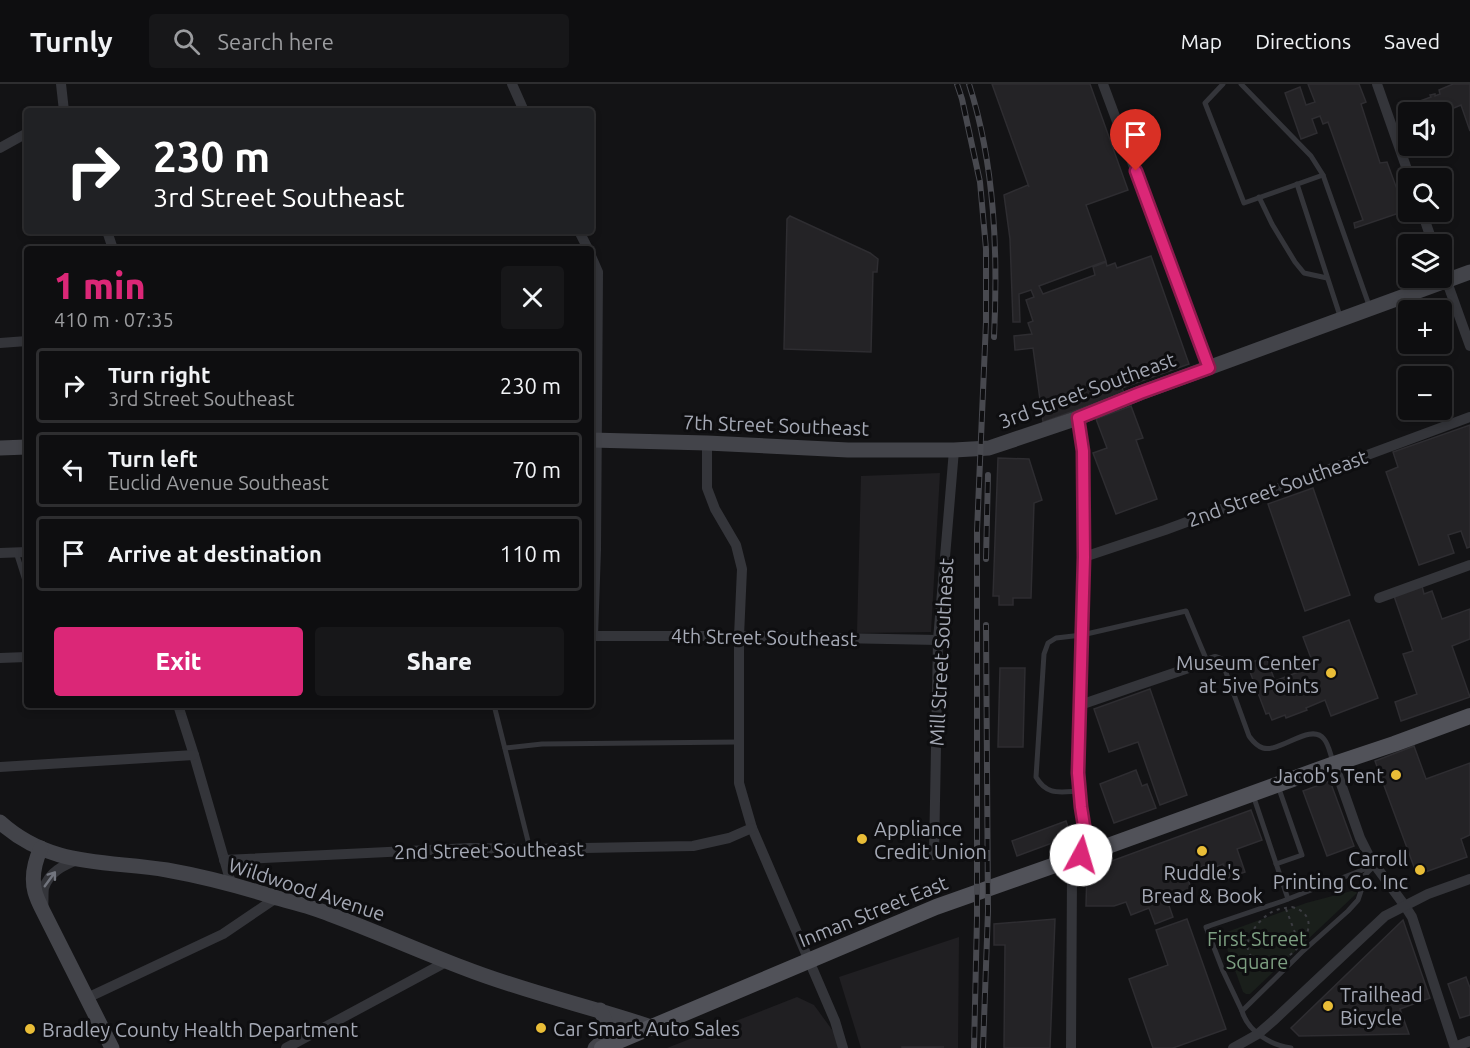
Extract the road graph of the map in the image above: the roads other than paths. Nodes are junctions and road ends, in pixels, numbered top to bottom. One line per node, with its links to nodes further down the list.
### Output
1 (62, 84): 7 (street)
2 (512, 84): 8 (street)
3 (1103, 84): 26 (street)
4 (1223, 84): 14 (lane)
5 (1241, 84): 12 (lane)
6 (1377, 84): 11 (street)
7 (64, 108)
8 (523, 108)
9 (24, 136): 10 (street)
10 (0, 148)
11 (1406, 168)
12 (1323, 175): 13 (lane); 21 (lane)
13 (1297, 184): 14 (lane); 18 (lane)
14 (1259, 197): 18 (lane)
15 (594, 263): 29 (street)
16 (1470, 272): 17 (street, 3rd Street Southeast)
17 (1452, 273)
18 (1327, 278): 22 (lane)
19 (1415, 288): 21 (street, 3rd Street Southeast)
20 (1449, 288): 25 (street)
21 (1371, 309): 22 (street, 3rd Street Southeast)
22 (1341, 320): 26 (street, 3rd Street Southeast)
23 (24, 341): 24 (street)
24 (0, 343)
25 (1470, 346)
26 (1209, 368): 28 (street, 3rd Street Southeast)
27 (1470, 417): 36 (street, 2nd Street Southeast)
28 (1078, 418): 33 (street, 3rd Street Southeast); 36 (street)
29 (594, 440): 30 (street, 7th Street Southeast); 38 (street)
30 (706, 443): 33 (street, 7th Street Southeast); 42 (street)
31 (24, 447): 32 (street)
32 (0, 448)
33 (954, 450): 43 (street, Mill Street Southeast)
34 (22, 552): 35 (street)
35 (0, 553)
36 (1084, 557): 40 (street)
37 (1470, 565): 39 (street)
38 (594, 593)
39 (1379, 598)
40 (1082, 635): 46 (lane); 48 (street); 58 (lane)
41 (594, 636): 42 (street, 4th Street Southeast)
42 (739, 636): 43 (street, 4th Street Southeast); 52 (street)
43 (938, 640): 64 (street, Mill Street Southeast)
44 (24, 657): 45 (street)
45 (0, 658)
46 (1207, 661): 47 (street); 48 (street)
47 (1224, 667): 55 (lane)
48 (1080, 705): 58 (street)
49 (179, 708): 54 (street)
50 (495, 708): 53 (lane)
51 (1470, 716): 55 (main road, Inman Street East)
52 (738, 742): 53 (lane); 61 (street)
53 (505, 748): 63 (lane)
54 (194, 754): 56 (street); 67 (street)
55 (1334, 764): 57 (main road, Inman Street East); 69 (street)
56 (0, 767)
57 (1277, 784): 59 (main road, Inman Street East); 68 (lane)
58 (1079, 791): 65 (street)
59 (1252, 793): 65 (main road, Inman Street East); 68 (lane)
60 (0, 822): 62 (street, Wildwood Avenue)
61 (752, 828): 63 (street, 2nd Street Southeast); 76 (street)
62 (41, 848): 66 (street, Wildwood Avenue); 75 (street)
63 (530, 849): 67 (street, 2nd Street Southeast)
64 (934, 855)
65 (1081, 855): 76 (main road, Inman Street East); 89 (street)
66 (77, 860): 71 (street, Wildwood Avenue); 75 (street, one-way to 66)
67 (224, 860): 71 (street)
68 (1276, 864): 73 (lane)
69 (1375, 865): 73 (lane); 74 (street); 80 (lane)
70 (1470, 879): 74 (street)
71 (231, 884): 72 (street, Wildwood Avenue)
72 (276, 898): 77 (street, Wildwood Avenue); 78 (street)
73 (1286, 900): 80 (lane)
74 (1405, 906): 82 (street); 92 (street)
75 (43, 911): 78 (street)
76 (809, 960): 81 (main road, Inman Street East); 88 (street)
77 (463, 968): 79 (street, Wildwood Avenue); 85 (street)
78 (87, 998): 84 (street)
79 (600, 1010): 81 (street, Wildwood Avenue); 86 (street)
80 (1242, 1011): 82 (lane)
81 (651, 1027): 87 (main road, Inman Street East)
82 (1258, 1034): 90 (street); 91 (lane)
83 (1470, 1041): 92 (street)
84 (112, 1048)
85 (286, 1048)
86 (595, 1048)
87 (602, 1048)
88 (843, 1048)
89 (1071, 1048)
90 (1233, 1048)
91 (1291, 1048)
92 (1453, 1048)

